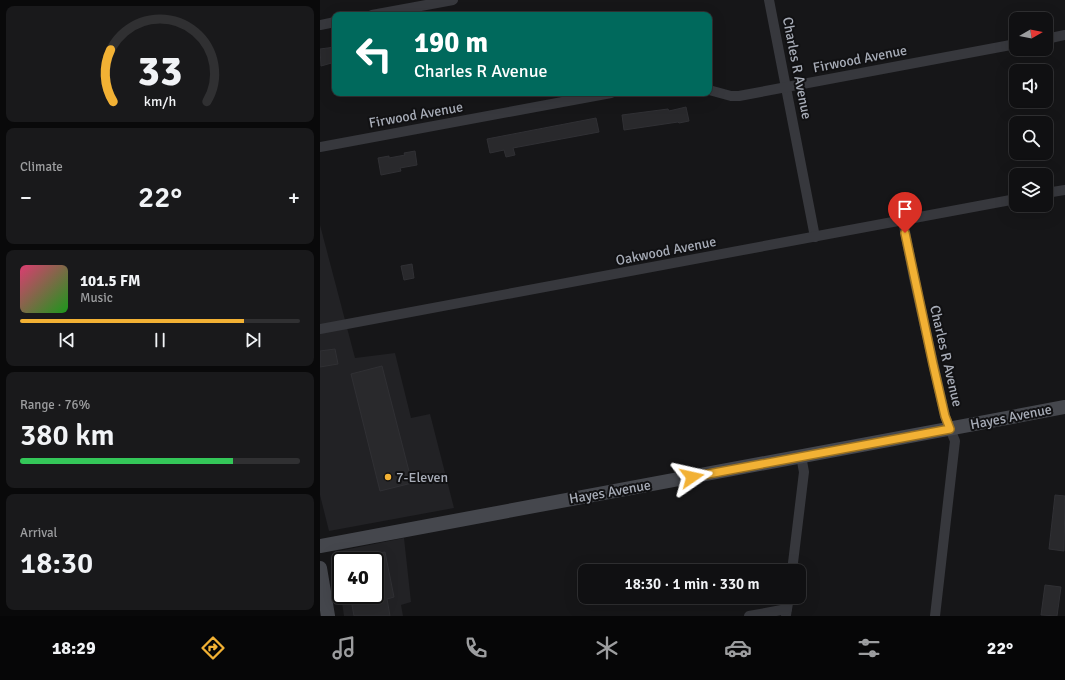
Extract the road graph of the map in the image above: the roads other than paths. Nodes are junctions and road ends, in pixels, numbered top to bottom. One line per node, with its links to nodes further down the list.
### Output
1 (453, 0): 3 (street)
2 (769, 0): 9 (street, Charles R Avenue)
3 (388, 12)
4 (332, 22): 5 (street)
5 (320, 24)
6 (1065, 35): 7 (street)
7 (1053, 38)
8 (1009, 45): 9 (street, Firwood Avenue)
9 (786, 87): 10 (street, Firwood Avenue); 17 (street, Charles R Avenue)
10 (712, 91)
11 (595, 96): 12 (street, Firwood Avenue)
12 (320, 147)
13 (1065, 190): 14 (street)
14 (1053, 193)
15 (1009, 200): 16 (street, Oakwood Avenue)
16 (903, 221): 17 (street, Oakwood Avenue); 20 (street, Charles R Avenue)
17 (815, 237): 18 (street, Oakwood Avenue)
18 (320, 328)
19 (1065, 407): 20 (street, Hayes Avenue)
20 (950, 429): 21 (street, Hayes Avenue); 28 (street, Charles R Avenue)
21 (801, 456): 22 (street, Hayes Avenue); 23 (street)
22 (320, 546)
23 (793, 564)
24 (320, 568): 25 (street)
25 (325, 612)
26 (787, 612): 27 (street)
27 (749, 616)
28 (935, 616)

